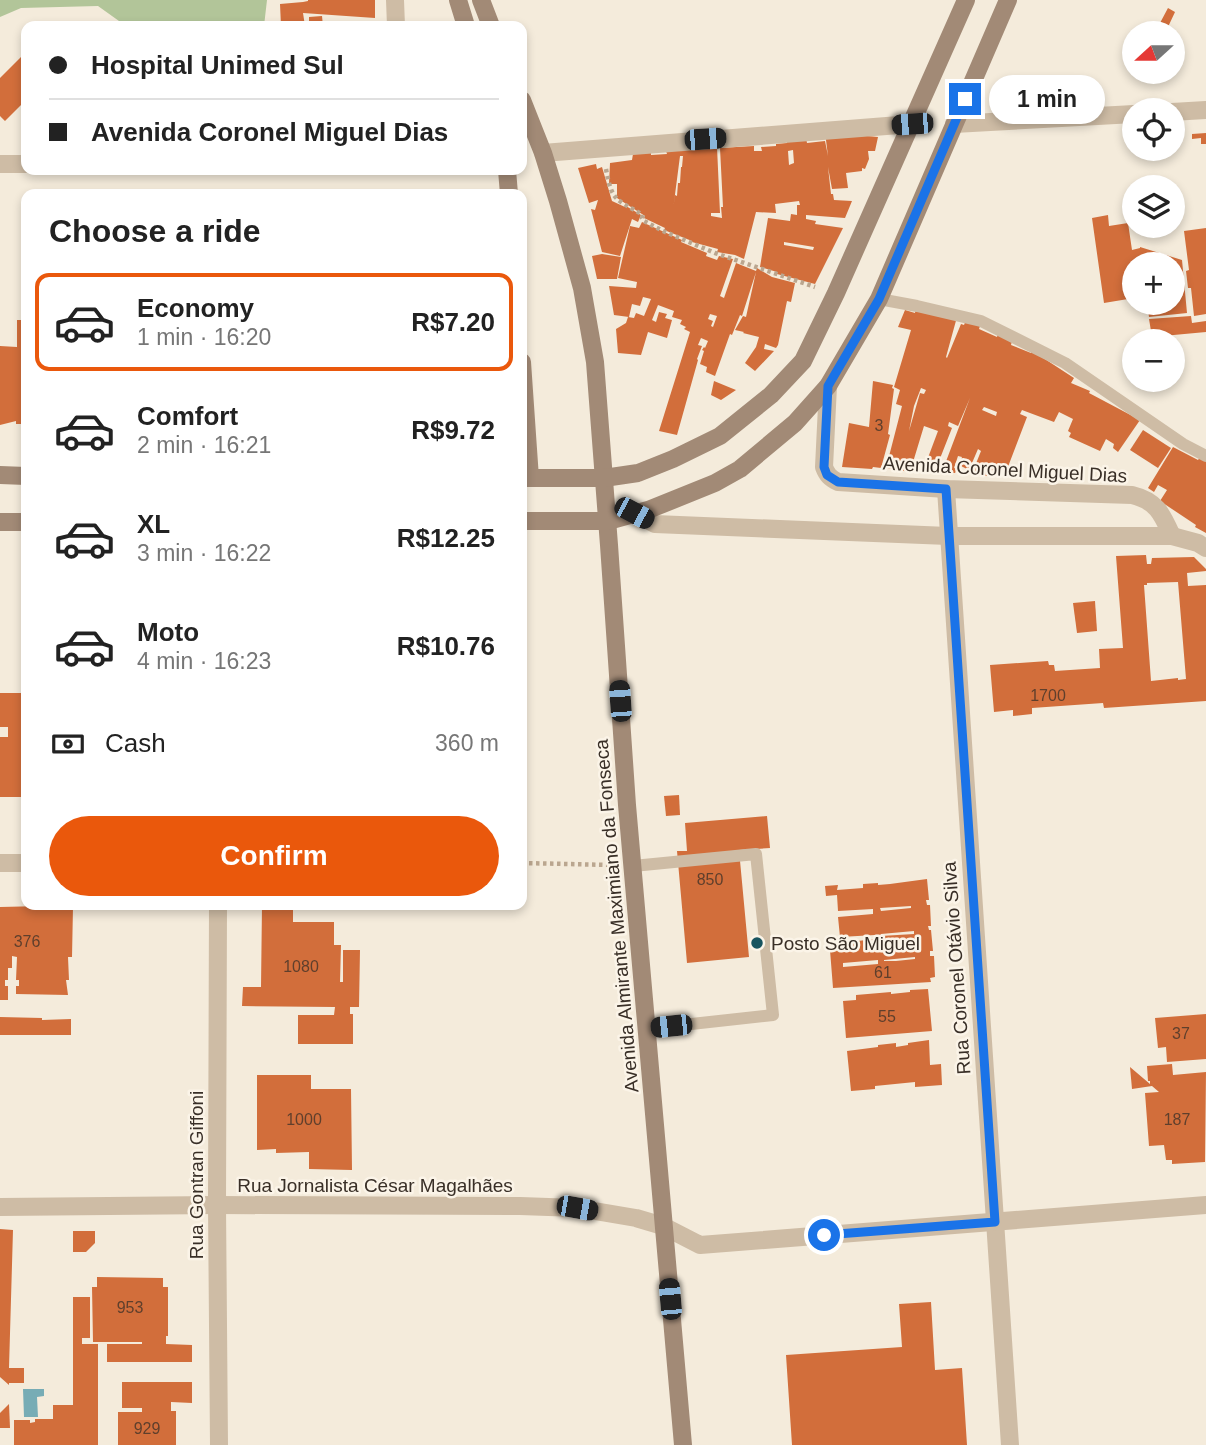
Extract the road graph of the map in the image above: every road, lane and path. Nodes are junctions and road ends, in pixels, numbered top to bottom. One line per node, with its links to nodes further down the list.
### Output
1 (395, 0): 6 (street)
2 (458, 0): 7 (main road)
3 (481, 0): 8 (main road)
4 (966, 0): 13 (main road)
5 (1008, 0): 14 (main road, Avenida Coronel Miguel Dias)
6 (396, 21)
7 (464, 21)
8 (489, 21)
9 (1206, 110): 10 (street)
10 (1185, 111)
11 (527, 113): 16 (main road, Avenida Almirante Maximiano da Fonseca)
12 (1122, 115): 14 (street)
13 (912, 124): 15 (street); 19 (main road)
14 (954, 124): 20 (main road, Avenida Coronel Miguel Dias)
15 (602, 147): 16 (street); 19 (path)
16 (543, 153): 26 (main road, Avenida Almirante Maximiano da Fonseca)
17 (0, 164): 18 (street)
18 (21, 164)
19 (836, 293): 26 (main road)
20 (879, 299): 21 (main road, Avenida Coronel Miguel Dias); 22 (lane)
21 (828, 386): 27 (street, Avenida Coronel Miguel Dias); 28 (main road, Avenida Coronel Miguel Dias)
22 (1206, 456)
23 (0, 475): 24 (main road)
24 (21, 475)
25 (527, 478): 26 (main road)
26 (604, 478): 29 (main road, Avenida Almirante Maximiano da Fonseca)
27 (946, 489): 33 (street, Rua Coronel Otávio Silva); 34 (street, Avenida Coronel Miguel Dias)
28 (634, 513): 29 (main road, Avenida Coronel Miguel Dias); 33 (street)
29 (608, 521): 32 (main road, Avenida Coronel Miguel Dias); 39 (main road, Avenida Almirante Maximiano da Fonseca)
30 (0, 522): 31 (main road)
31 (21, 522)
32 (527, 522)
33 (948, 536): 34 (street); 45 (street, Rua Coronel Otávio Silva)
34 (1172, 536): 35 (street)
35 (1206, 548)
36 (0, 863): 37 (street)
37 (21, 863)
38 (527, 863): 39 (path)
39 (633, 866): 41 (main road, Avenida Almirante Maximiano da Fonseca); 41 (lane)
40 (218, 910): 42 (street, Rua Gontran Giffoni)
41 (646, 1029): 46 (main road, Avenida Almirante Maximiano da Fonseca)
42 (217, 1205): 44 (street, Rua Jornalista César Magalhães); 46 (street, Rua Jornalista César Magalhães); 47 (street, Rua Gontran Giffoni)
43 (1206, 1205): 45 (street, Rua Jornalista César Magalhães)
44 (0, 1208)
45 (995, 1222): 46 (street, Rua Jornalista César Magalhães); 49 (street, Rua Coronel Otávio Silva)
46 (663, 1226): 48 (main road, Avenida Almirante Maximiano da Fonseca)
47 (219, 1445)
48 (683, 1445)
49 (1010, 1445)

